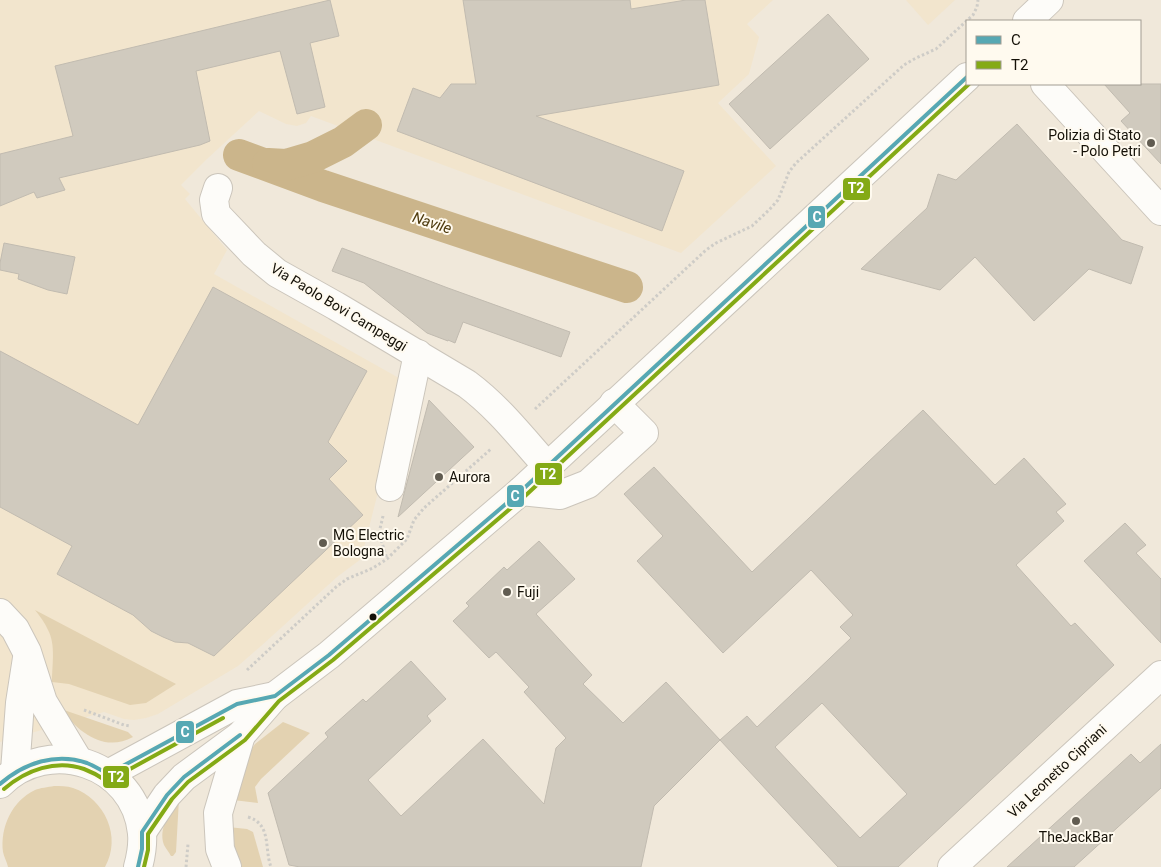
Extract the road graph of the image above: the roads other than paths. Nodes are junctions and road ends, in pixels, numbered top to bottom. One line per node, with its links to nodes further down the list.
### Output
1 (1049, 0): 2 (street)
2 (1028, 20)
3 (966, 77): 8 (street)
4 (1046, 85): 6 (street)
5 (218, 188): 7 (street, Via Paolo Bovi Campeggi)
6 (1161, 211)
7 (418, 354): 9 (street, Via Paolo Bovi Campeggi); 10 (street, Via Paolo Bovi Campeggi)
8 (614, 403): 9 (street); 11 (street)
9 (547, 466): 11 (street)
10 (390, 487)
11 (521, 491): 15 (street)
12 (0, 613): 13 (street)
13 (27, 652): 17 (street); 19 (street)
14 (1161, 675): 22 (street, Via Leonetto Cipriani)
15 (274, 696): 16 (street); 18 (street)
16 (241, 735): 20 (street); 21 (street)
17 (78, 760): 18 (street); 19 (street)
18 (108, 774): 20 (street)
19 (8, 778)
20 (159, 858)
21 (227, 867)
22 (952, 867)

